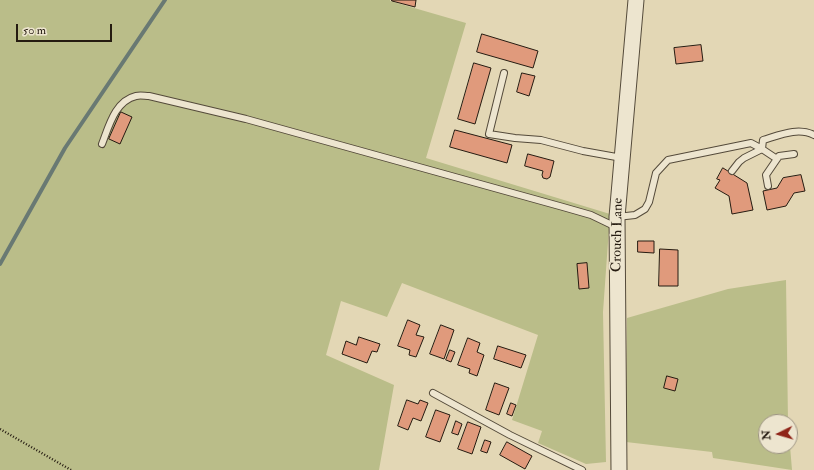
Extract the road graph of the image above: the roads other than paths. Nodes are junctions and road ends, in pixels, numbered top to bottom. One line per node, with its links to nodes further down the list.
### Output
1 (636, 0): 7 (street, Crouch Lane)
2 (504, 73): 7 (lane)
3 (814, 135): 5 (lane)
4 (102, 144): 11 (lane)
5 (762, 149): 8 (lane); 9 (lane); 11 (lane)
6 (794, 154): 8 (lane)
7 (622, 158): 11 (street, Crouch Lane)
8 (777, 159): 10 (lane)
9 (732, 171)
10 (768, 186)
11 (617, 222): 14 (street, Crouch Lane)
12 (433, 394): 13 (lane)
13 (582, 470)
14 (619, 470)

